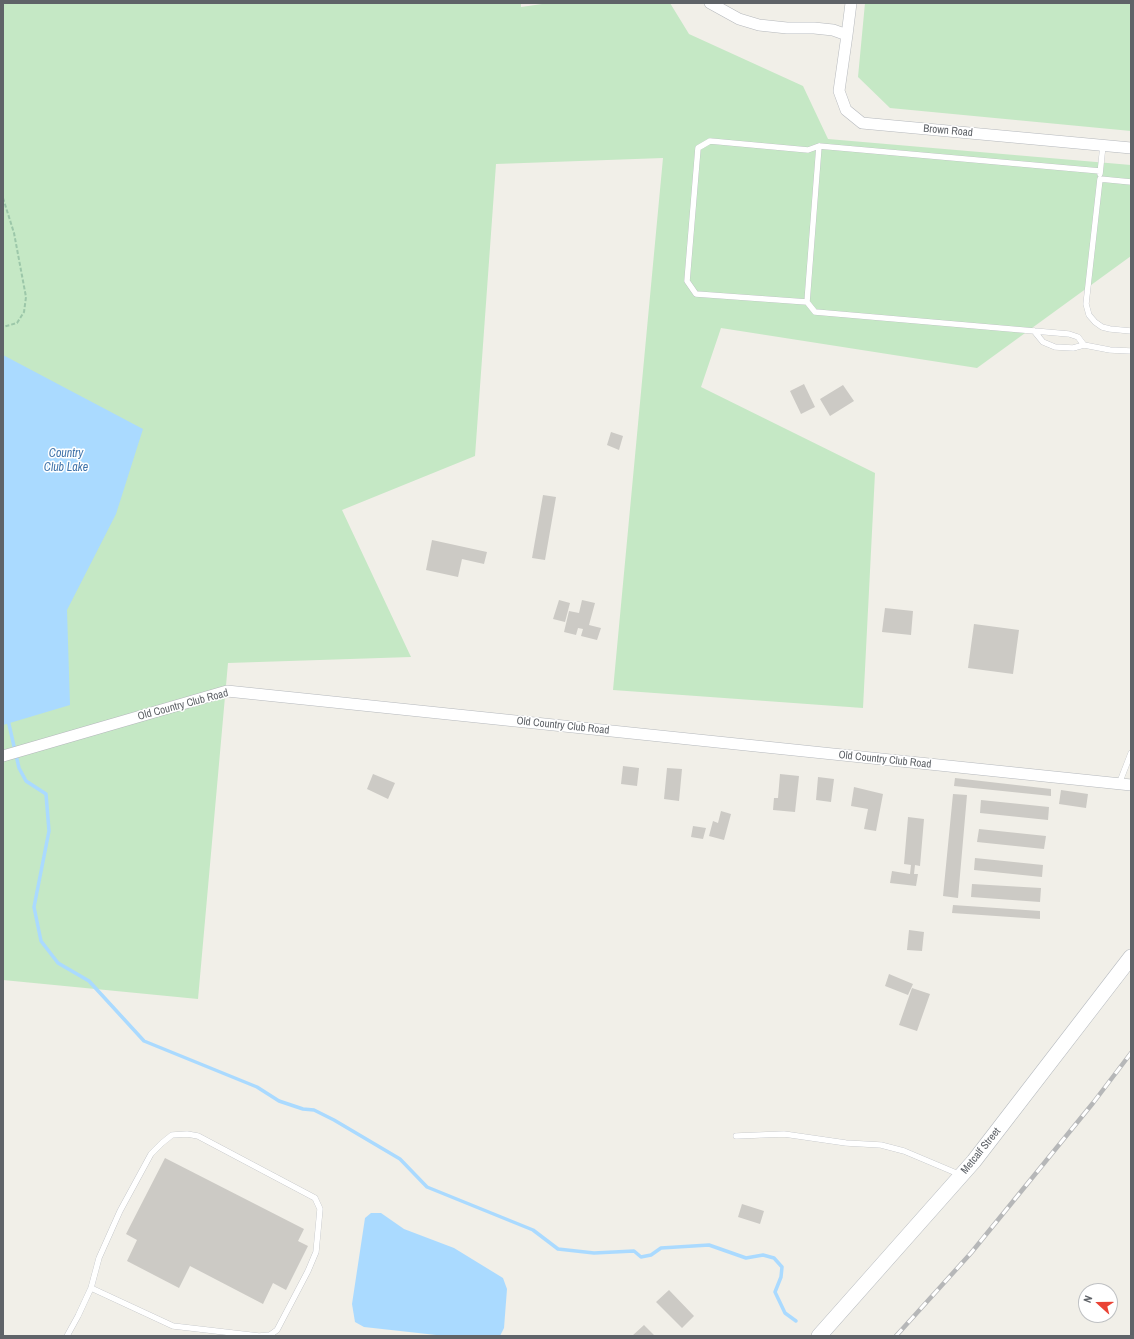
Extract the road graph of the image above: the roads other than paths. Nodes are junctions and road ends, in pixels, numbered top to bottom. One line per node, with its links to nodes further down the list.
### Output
1 (710, 3): 3 (street)
2 (852, 3): 3 (street, Brown Road)
3 (847, 35): 4 (street, Brown Road)
4 (1103, 145): 6 (street, Brown Road); 7 (lane)
5 (819, 146): 7 (lane); 10 (lane); 10 (lane)
6 (1131, 148)
7 (1100, 171): 8 (lane)
8 (1100, 179): 9 (lane); 12 (lane)
9 (1131, 182)
10 (807, 302): 11 (lane)
11 (1034, 331): 13 (lane); 13 (lane)
12 (1131, 331)
13 (1084, 345): 14 (lane)
14 (1131, 351)
15 (1131, 753): 17 (lane)
16 (5, 756): 17 (street, Old Country Club Road)
17 (1119, 784): 18 (street, Old Country Club Road)
18 (1131, 785)
19 (1129, 964): 21 (street, Metcalf Street)
20 (736, 1136): 21 (lane)
21 (961, 1176): 24 (street, Metcalf Street)
22 (91, 1288): 22 (lane); 23 (lane)
23 (67, 1336)
24 (819, 1336)

